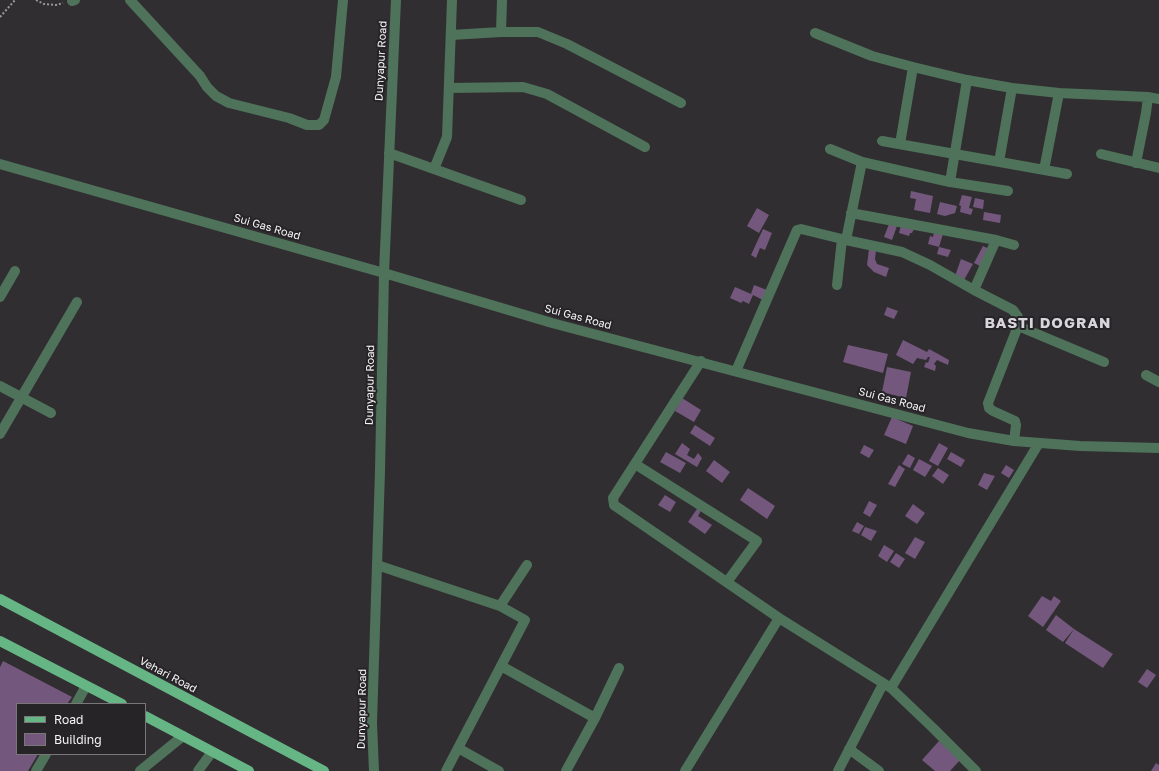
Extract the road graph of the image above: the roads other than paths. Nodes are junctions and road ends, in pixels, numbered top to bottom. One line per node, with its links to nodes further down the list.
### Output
1 (130, 0): 2 (street)
2 (343, 0)
3 (396, 0): 21 (street, Dunyapur Road)
4 (452, 0): 8 (street)
5 (502, 0): 6 (street)
6 (501, 32): 8 (street); 16 (street)
7 (814, 33): 9 (street)
8 (451, 35): 11 (street)
9 (913, 68): 10 (street); 18 (street)
10 (967, 80): 12 (street); 22 (street)
11 (449, 88): 19 (street); 29 (street)
12 (1012, 88): 13 (street); 25 (street)
13 (1059, 93): 14 (street); 30 (street)
14 (1148, 97): 15 (street); 26 (street)
15 (1159, 99)
16 (681, 104)
17 (882, 141): 18 (street)
18 (900, 144): 22 (street)
19 (645, 147)
20 (830, 149): 24 (street)
21 (389, 153): 29 (street); 40 (street, Dunyapur Road)
22 (954, 154): 25 (street); 32 (street)
23 (1101, 154): 26 (street)
24 (862, 162): 32 (street); 35 (street)
25 (999, 162): 30 (street)
26 (1136, 163): 28 (street)
27 (0, 164): 40 (street, Sui Gas Road)
28 (1159, 168)
29 (434, 169): 34 (street)
30 (1044, 170): 31 (street)
31 (1066, 174)
32 (950, 182): 33 (street)
33 (1008, 191)
34 (521, 200)
35 (851, 213): 36 (street); 37 (street)
36 (844, 240): 41 (street); 42 (street); 48 (street)
37 (996, 240): 38 (street); 42 (street)
38 (1014, 245)
39 (15, 271): 43 (street)
40 (384, 273): 46 (street, Sui Gas Road); 59 (street, Dunyapur Road)
41 (837, 285)
42 (974, 290): 45 (street)
43 (0, 296)
44 (77, 302): 52 (street)
45 (1018, 326): 47 (street); 55 (street)
46 (701, 362): 48 (street, Sui Gas Road); 58 (street)
47 (1104, 362)
48 (736, 371): 55 (street, Sui Gas Road)
49 (1146, 375): 50 (street)
50 (1159, 382)
51 (0, 386): 52 (street)
52 (22, 397): 53 (street); 54 (street)
53 (52, 413)
54 (0, 434)
55 (1014, 441): 56 (street, Sui Gas Road)
56 (1039, 443): 57 (street, Sui Gas Road); 69 (street)
57 (1159, 448)
58 (635, 464): 61 (street); 61 (street)
59 (377, 565): 63 (street); 84 (street, Dunyapur Road)
60 (527, 565): 63 (street)
61 (727, 582): 64 (street)
62 (0, 599): 83 (main road, Vehari Road)
63 (500, 606): 66 (street)
64 (779, 618): 69 (street); 88 (street)
65 (0, 641): 68 (main road)
66 (501, 666): 73 (street); 75 (street)
67 (619, 668): 73 (street)
68 (86, 686): 70 (street); 71 (main road)
69 (887, 686): 76 (street); 91 (street)
70 (77, 703)
71 (120, 703)
72 (146, 717): 74 (main road)
73 (595, 718): 87 (street)
74 (183, 736): 77 (main road); 80 (street)
75 (458, 748): 85 (street); 86 (street)
76 (849, 749): 89 (street); 90 (street)
77 (212, 752): 81 (street); 82 (main road)
78 (45, 755): 79 (street)
79 (36, 771)
80 (140, 771)
81 (198, 771)
82 (249, 771)
83 (324, 771)
84 (374, 771)
85 (446, 771)
86 (499, 771)
87 (566, 771)
88 (685, 771)
89 (838, 771)
90 (879, 771)
91 (976, 771)

